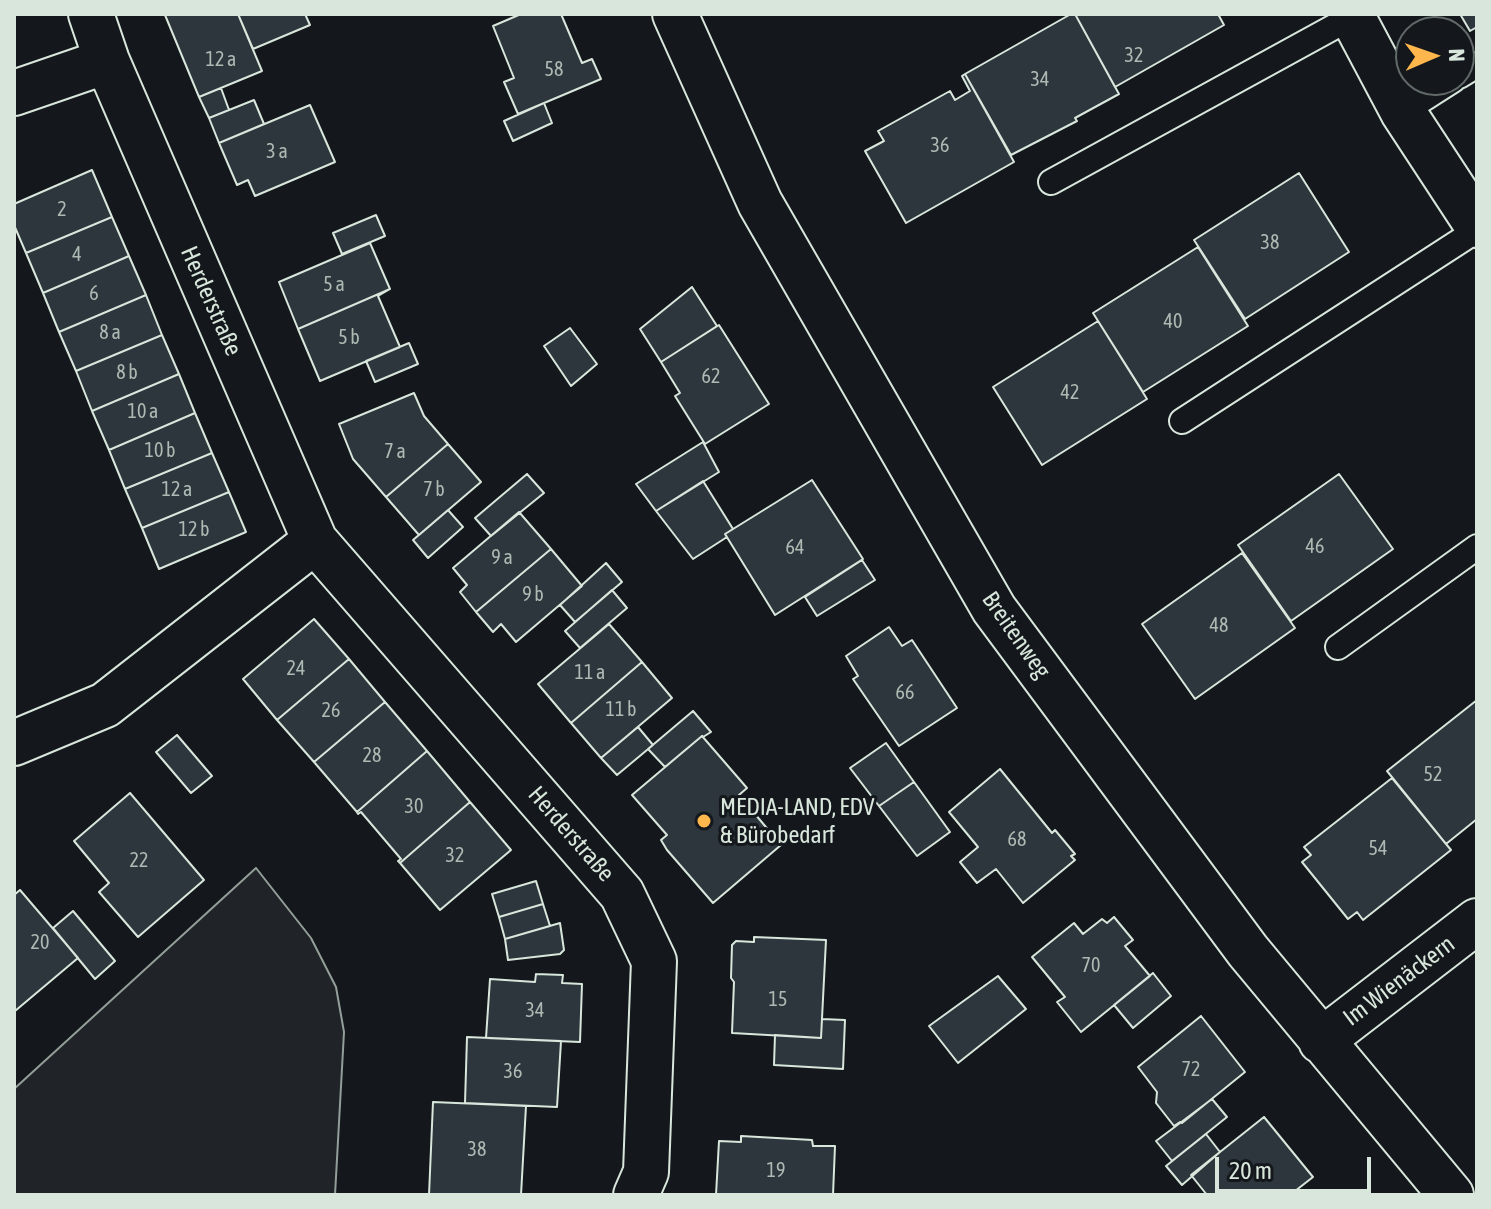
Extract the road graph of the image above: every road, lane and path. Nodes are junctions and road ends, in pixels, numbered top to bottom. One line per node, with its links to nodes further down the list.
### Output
1 (91, 14): 4 (street, Herderstraße)
2 (675, 14): 16 (street, Breitenweg)
3 (1352, 16): 7 (street); 8 (lane)
4 (107, 61): 5 (street); 11 (street, Herderstraße)
5 (14, 93)
6 (1428, 96): 7 (lane)
7 (1403, 112): 9 (street)
8 (1051, 182)
9 (1477, 228): 10 (lane)
10 (1182, 421)
11 (315, 541): 14 (street); 17 (street, Herderstraße)
12 (1477, 547): 13 (lane)
13 (1338, 647)
14 (14, 743)
15 (1477, 921): 16 (street, Im Wienäckern)
16 (1321, 1041): 18 (street, Breitenweg)
17 (636, 1195)
18 (1451, 1195)

